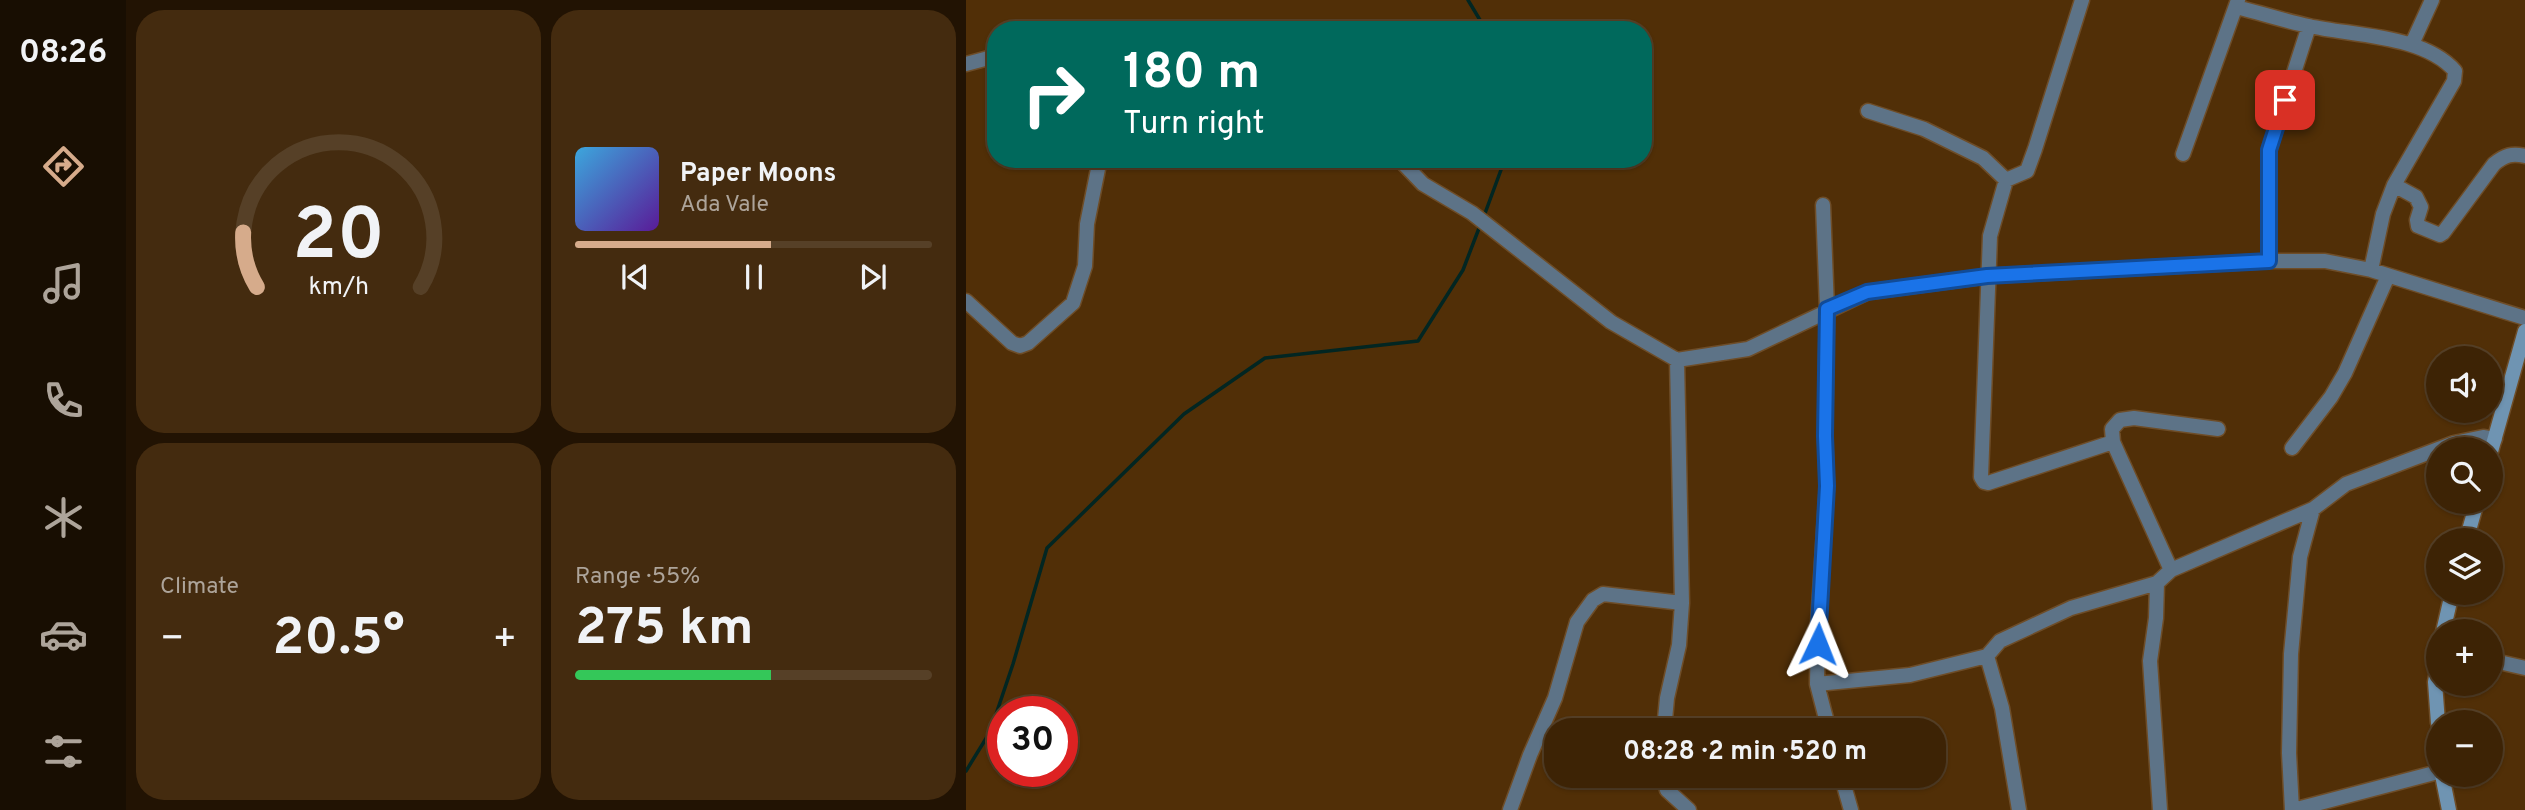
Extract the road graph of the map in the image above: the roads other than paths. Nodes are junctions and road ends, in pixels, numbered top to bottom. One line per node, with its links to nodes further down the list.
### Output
1 (2082, 0): 13 (street)
2 (2432, 0): 5 (street)
3 (2237, 4): 4 (street); 9 (street)
4 (2309, 26): 5 (street); 16 (street)
5 (2412, 44): 14 (street)
6 (987, 58): 7 (street)
7 (966, 64)
8 (1868, 111): 13 (street)
9 (2183, 154)
10 (2525, 156): 14 (street)
11 (1098, 168): 20 (street)
12 (1408, 168): 24 (street)
13 (2007, 180): 18 (street)
14 (2394, 185): 17 (street)
15 (1823, 205): 21 (street)
16 (2269, 261): 17 (street); 18 (street)
17 (2371, 270): 19 (street)
18 (1987, 276): 21 (street); 27 (street)
19 (2388, 276): 22 (street); 28 (street)
20 (966, 300)
21 (1827, 309): 24 (street); 37 (street)
22 (2525, 318)
23 (2525, 331): 26 (street)
24 (1677, 360): 33 (street)
25 (2218, 429): 27 (street)
26 (2496, 437)
27 (2113, 442): 31 (street)
28 (2292, 448)
29 (2426, 454): 30 (street)
30 (2313, 509): 31 (street); 49 (street)
31 (2171, 570): 32 (street)
32 (2157, 583): 34 (street); 48 (street)
33 (1682, 603): 38 (street); 44 (street)
34 (1987, 656): 37 (street); 47 (street)
35 (2503, 663): 36 (street)
36 (2525, 668)
37 (1817, 684): 39 (street)
38 (1665, 718)
39 (1826, 718)
40 (2426, 775): 49 (street)
41 (2444, 787): 50 (street)
42 (1666, 788): 45 (street)
43 (1845, 788): 46 (street)
44 (1510, 810)
45 (1689, 810)
46 (1851, 810)
47 (2019, 810)
48 (2160, 810)
49 (2293, 810)
50 (2449, 810)

